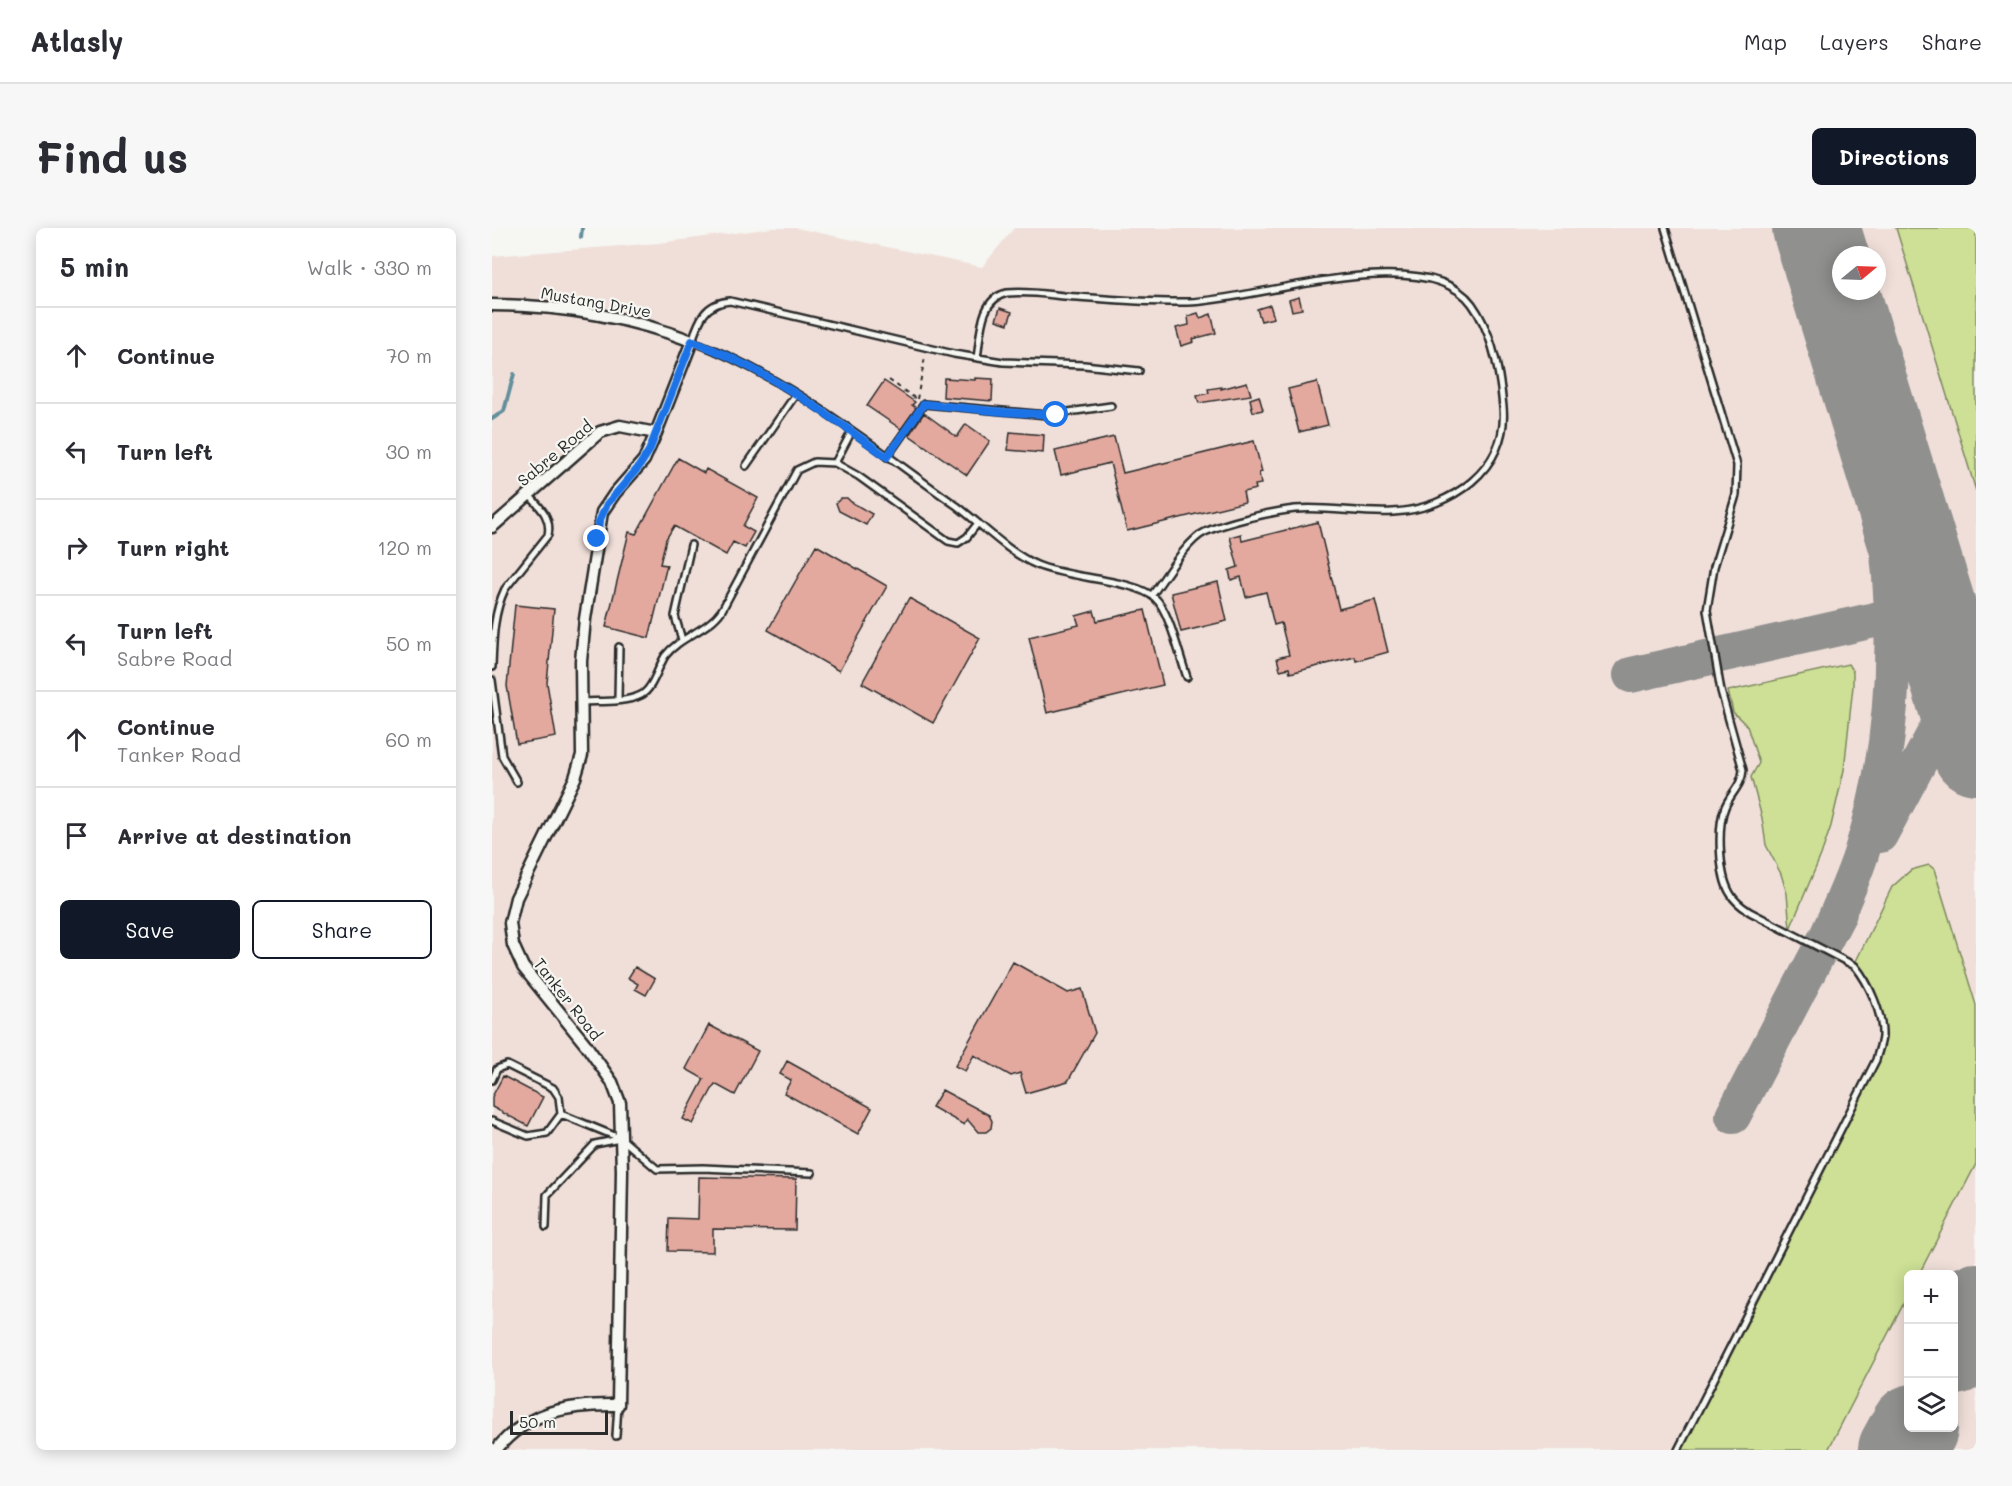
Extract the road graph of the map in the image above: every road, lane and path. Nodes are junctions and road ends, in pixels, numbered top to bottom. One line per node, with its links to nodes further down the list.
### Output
1 (1665, 228): 37 (lane)
2 (492, 305): 3 (street, Mustang Drive)
3 (692, 341): 5 (lane); 8 (lane); 11 (street)
4 (925, 356): 7 (path)
5 (977, 358): 6 (lane); 19 (lane)
6 (1139, 371)
7 (921, 376)
8 (796, 394): 10 (lane); 14 (lane)
9 (1111, 406): 12 (lane)
10 (852, 431): 12 (lane); 13 (lane)
11 (656, 433): 15 (street, Sabre Road); 26 (street, Tanker Road)
12 (887, 457): 16 (lane)
13 (835, 463): 16 (lane); 20 (lane)
14 (746, 466)
15 (528, 494): 17 (street, Sabre Road); 22 (lane)
16 (978, 523): 19 (lane)
17 (492, 527)
18 (691, 545): 20 (lane)
19 (1152, 595): 23 (lane)
20 (682, 640): 25 (lane)
21 (619, 647): 25 (lane)
22 (492, 667)
23 (1187, 677)
24 (492, 680): 27 (lane)
25 (618, 699): 26 (lane)
26 (582, 702): 31 (street, Tanker Road)
27 (517, 782)
28 (492, 1080): 29 (lane)
29 (561, 1114): 30 (lane); 31 (lane)
30 (492, 1121)
31 (622, 1139): 32 (lane); 33 (lane); 34 (street, Tanker Road)
32 (812, 1173)
33 (546, 1227)
34 (618, 1405): 35 (lane); 36 (street)
35 (616, 1436)
36 (496, 1450)
37 (1678, 1450)

